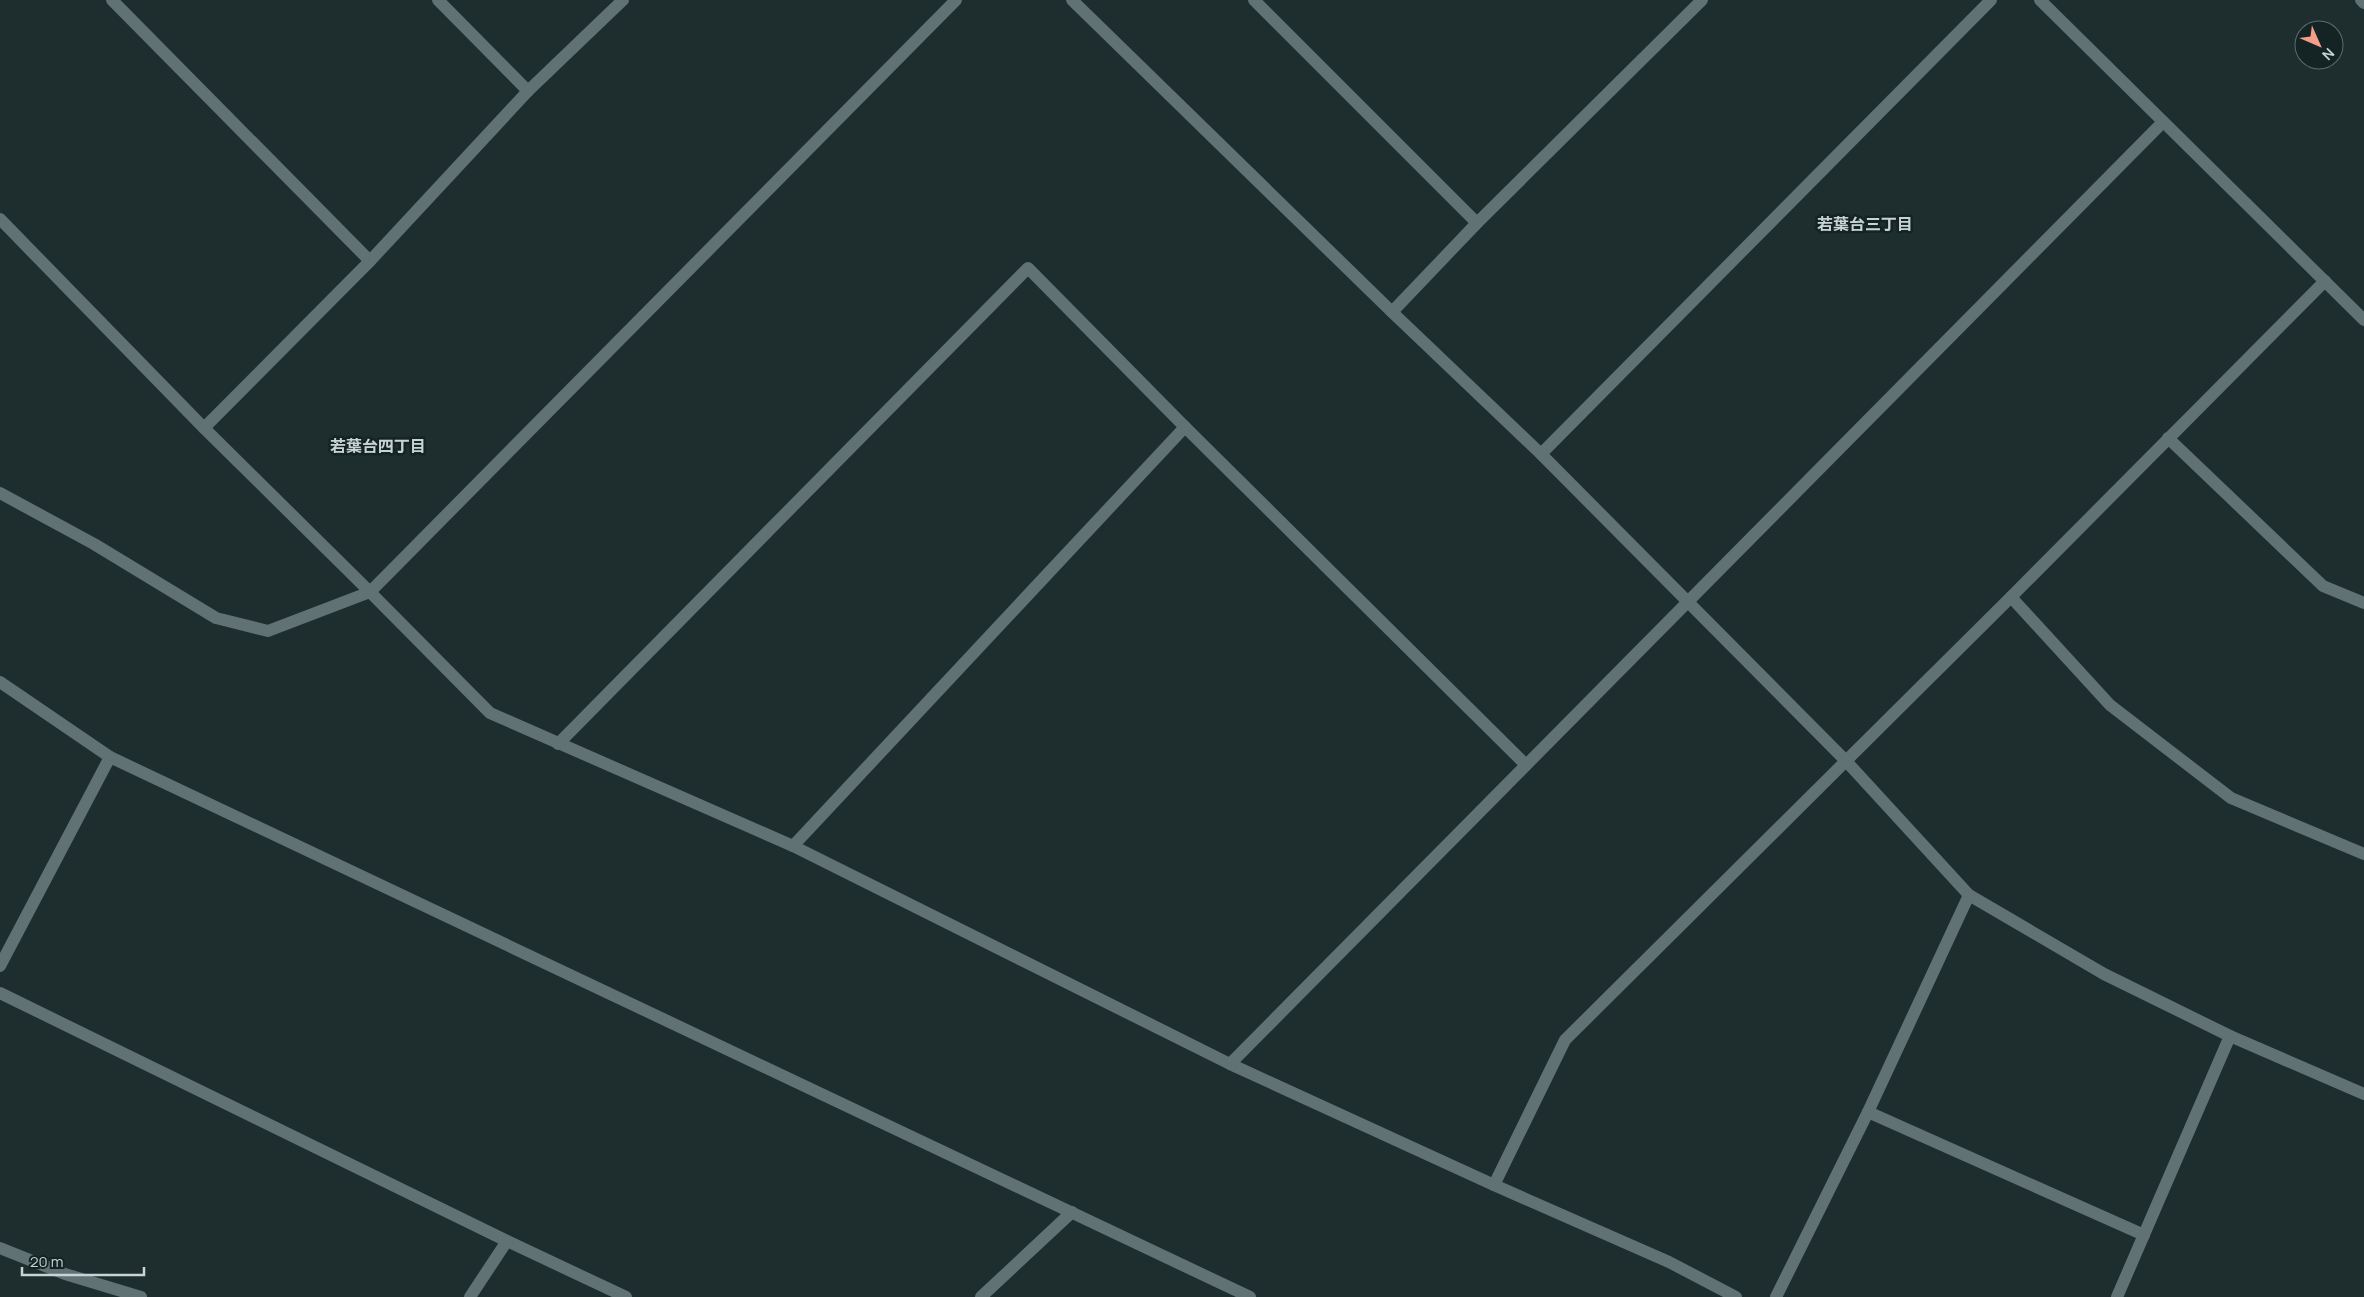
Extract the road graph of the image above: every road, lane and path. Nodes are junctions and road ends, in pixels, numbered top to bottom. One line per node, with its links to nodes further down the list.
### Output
1 (112, 0): 16 (street)
2 (438, 0): 12 (street)
3 (623, 0): 12 (street)
4 (956, 0): 25 (street)
5 (1072, 0): 18 (street)
6 (1254, 0): 15 (street)
7 (1702, 0): 15 (street)
8 (1990, 0): 23 (street)
9 (2040, 0): 13 (street)
10 (2361, 0): 11 (street)
11 (2364, 3)
12 (528, 91): 16 (street)
13 (2163, 122): 17 (street); 27 (street)
14 (0, 219): 21 (street)
15 (1477, 223): 18 (street)
16 (370, 261): 21 (street)
17 (2324, 281): 19 (street); 22 (street)
18 (1392, 312): 23 (street)
19 (2364, 320)
20 (1185, 427): 30 (street); 33 (street); 34 (street)
21 (204, 428): 25 (street)
22 (2168, 438): 26 (street); 28 (street)
23 (1541, 454): 27 (street)
24 (0, 493): 25 (street)
25 (370, 592): 30 (street)
26 (2011, 597): 32 (street); 35 (street)
27 (1689, 602): 32 (street); 33 (street)
28 (2364, 604)
29 (0, 682): 31 (street)
30 (558, 744): 34 (street)
31 (110, 757): 37 (street); 44 (street)
32 (1846, 760): 36 (street); 43 (street)
33 (1526, 765): 40 (street)
34 (793, 846): 40 (street)
35 (2364, 854)
36 (1969, 895): 39 (street); 42 (street)
37 (0, 966)
38 (0, 994): 46 (street)
39 (2230, 1036): 41 (street); 45 (street)
40 (1230, 1064): 43 (street)
41 (2364, 1094)
42 (1868, 1112): 45 (street); 54 (street)
43 (1494, 1185): 53 (street)
44 (1072, 1212): 51 (street); 52 (street)
45 (2144, 1235): 55 (street)
46 (507, 1241): 49 (street); 50 (street)
47 (0, 1248): 48 (street)
48 (141, 1297)
49 (470, 1297)
50 (626, 1297)
51 (982, 1297)
52 (1250, 1297)
53 (1736, 1297)
54 (1776, 1297)
55 (2117, 1297)

